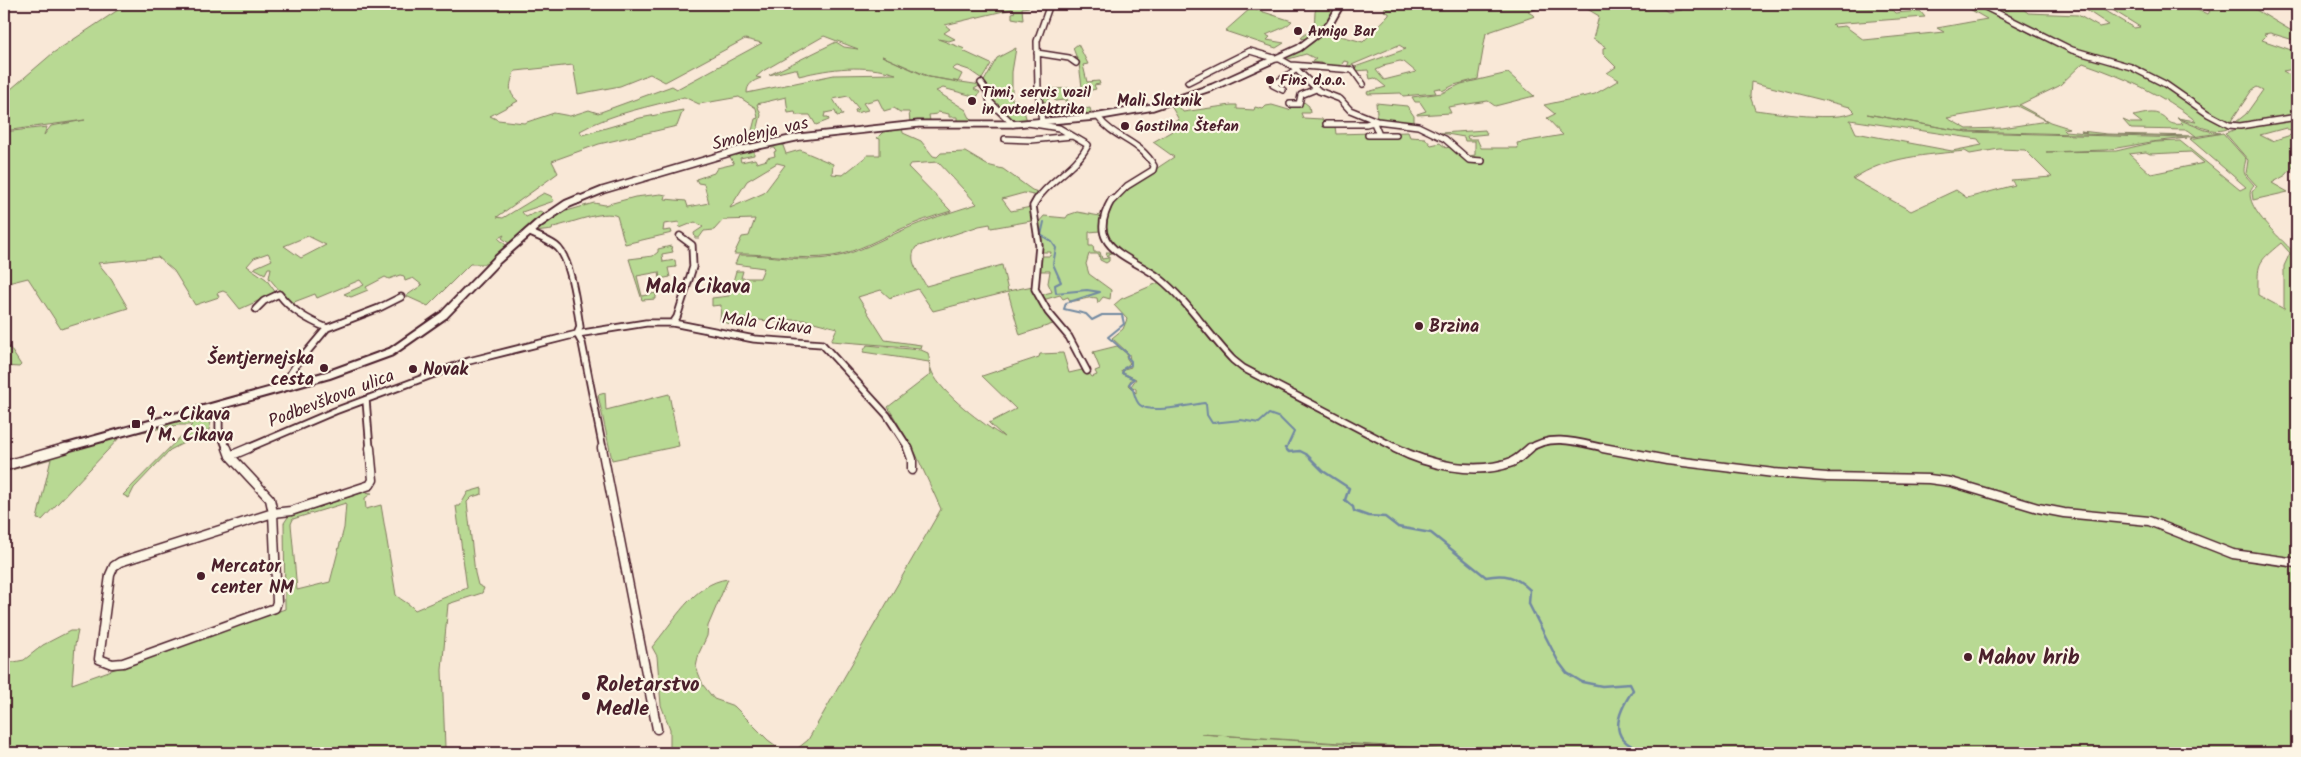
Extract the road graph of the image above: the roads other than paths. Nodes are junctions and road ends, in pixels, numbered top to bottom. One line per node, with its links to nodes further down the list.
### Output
1 (1050, 4): 4 (street)
2 (1341, 4): 5 (main road)
3 (1979, 4): 16 (street)
4 (1037, 53): 6 (street); 17 (street)
5 (1278, 59): 7 (street); 9 (street); 15 (main road)
6 (1076, 63)
7 (1291, 65): 8 (street); 11 (street)
8 (1297, 70): 12 (street); 13 (street)
9 (1188, 82)
10 (981, 83): 20 (street)
11 (1363, 84)
12 (1316, 88): 14 (street); 18 (street)
13 (1283, 90)
14 (1290, 104)
15 (1098, 117): 17 (main road); 43 (street)
16 (2297, 117)
17 (1042, 122): 19 (main road, Smolenja vas)
18 (1375, 122): 21 (street); 23 (street); 27 (street)
19 (1028, 123): 20 (main road, Smolenja vas); 25 (street, Smolenja vas)
20 (1013, 124): 28 (main road, Smolenja vas)
21 (1326, 124)
22 (1368, 135): 23 (street)
23 (1379, 135): 24 (street)
24 (1396, 135)
25 (1072, 136): 26 (street); 35 (street, Smolenja vas)
26 (1005, 139)
27 (1482, 161)
28 (528, 232): 34 (street); 36 (main road)
29 (680, 236): 32 (street)
30 (401, 297): 33 (street)
31 (256, 309): 33 (street)
32 (672, 323): 34 (street, Mala Cikava); 41 (street, Mala Cikava)
33 (327, 328): 36 (street)
34 (577, 334): 37 (street, Podbevškova ulica); 44 (street)
35 (1087, 371)
36 (281, 388): 38 (main road)
37 (366, 400): 39 (street, Podbevškova ulica); 42 (street)
38 (219, 404): 39 (street); 40 (main road)
39 (230, 456): 42 (street)
40 (4, 466)
41 (912, 470)
42 (273, 513): 42 (street)
43 (2297, 562)
44 (658, 729)

